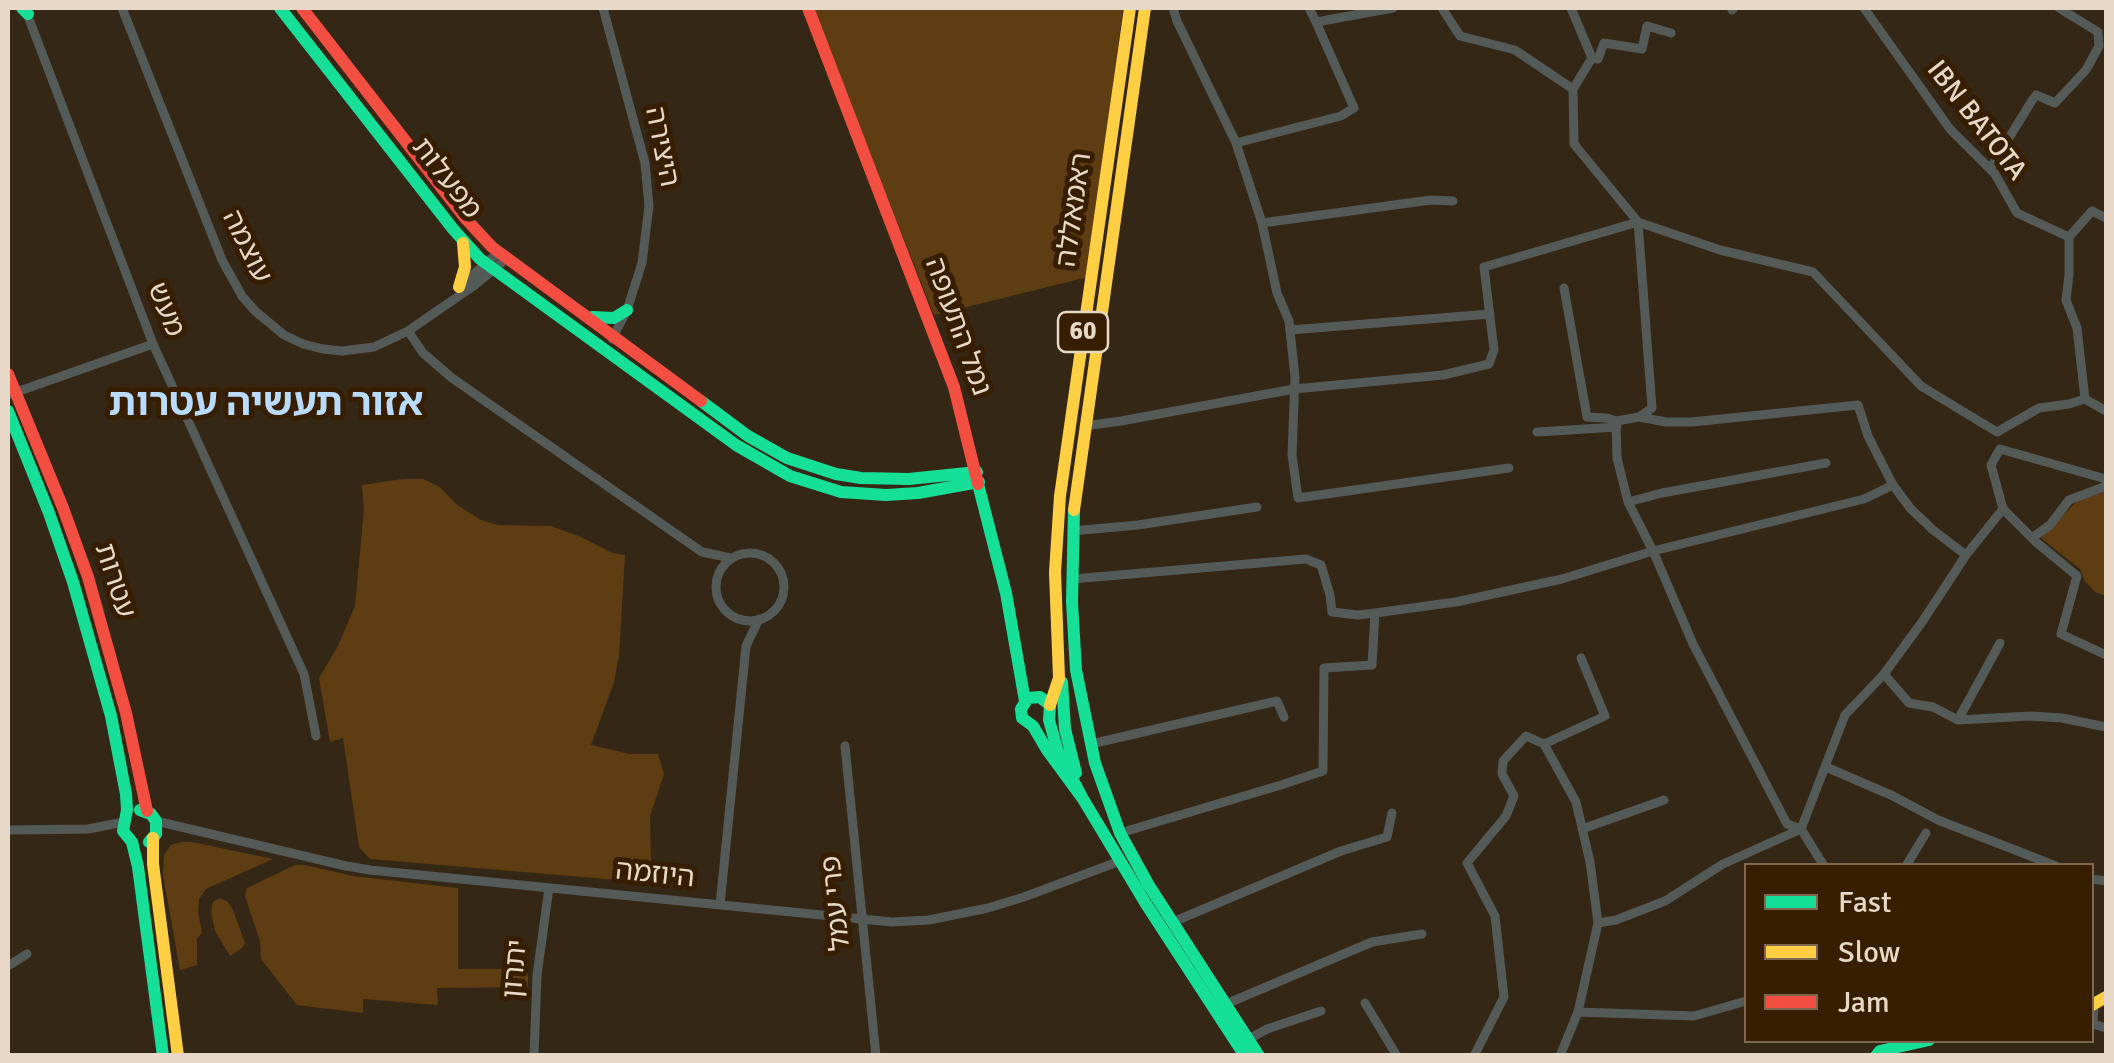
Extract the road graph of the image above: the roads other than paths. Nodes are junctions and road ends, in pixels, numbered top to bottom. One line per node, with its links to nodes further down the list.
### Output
1 (122, 8): 39 (street, עוצמה)
2 (280, 8): 29 (main road, מפעלות)
3 (302, 8): 30 (main road, מפעלות)
4 (604, 8): 35 (street, היצירה)
5 (808, 8): 57 (main road, נמל התעופה)
6 (1130, 8): 78 (main road, ראמאללה / 60)
7 (1145, 8): 51 (main road)
8 (1172, 8): 20 (street)
9 (1309, 8): 16 (street)
10 (1393, 8): 16 (street)
11 (1442, 8): 19 (street)
12 (1571, 8): 18 (street)
13 (1864, 8): 21 (street, IBN BATOTA)
14 (2060, 8): 21 (street)
15 (26, 9): 41 (street, מעש)
16 (1316, 22): 20 (street)
17 (1671, 33): 18 (street)
18 (1592, 58): 19 (street)
19 (1573, 89): 26 (street)
20 (1236, 143): 27 (street)
21 (1990, 169): 28 (street, IBN BATOTA)
22 (1453, 201): 27 (street)
23 (2106, 203): 24 (street)
24 (2092, 211): 25 (street); 28 (street)
25 (2106, 218)
26 (1638, 222): 36 (street); 49 (street); 53 (street)
27 (1262, 224): 38 (street)
28 (2069, 237): 46 (street)
29 (462, 240): 31 (main road, מפעלות); 32 (main road)
30 (502, 255): 31 (street, עוצמה); 37 (main road, מפעלות)
31 (489, 266): 32 (street, עוצמה); 34 (street, עוצמה); 42 (main road, מפעלות)
32 (459, 287): 34 (street, עוצמה)
33 (1564, 288): 50 (street)
34 (441, 308): 39 (street, עוצמה)
35 (627, 310): 37 (main road); 40 (street, היצירה)
36 (1490, 314): 38 (street); 44 (street)
37 (590, 317): 40 (main road, מפעלות)
38 (1290, 330): 44 (street)
39 (408, 332): 66 (street)
40 (614, 335): 42 (street, היצירה); 57 (main road, מפעלות)
41 (153, 344): 45 (street); 85 (street, מעש)
42 (604, 349): 57 (main road, מפעלות)
43 (8, 374): 45 (main road, עטרות)
44 (1294, 388): 51 (street); 56 (street)
45 (12, 394): 93 (main road, עטרות)
46 (2085, 399): 47 (street); 53 (street)
47 (2106, 411)
48 (8, 412): 95 (main road, עטרות)
49 (1640, 417): 50 (street); 59 (street)
50 (1616, 424): 52 (street); 60 (street)
51 (1084, 426): 63 (main road)
52 (1536, 432)
53 (1997, 432): 54 (street)
54 (2000, 449): 58 (street); 62 (street)
55 (1826, 463): 60 (street)
56 (1508, 468)
57 (978, 477): 80 (main road, נמל התעופה)
58 (2106, 483): 64 (street)
59 (1894, 484): 65 (street); 67 (street)
60 (1628, 502): 65 (street)
61 (1258, 507): 63 (street)
62 (2004, 509): 64 (street); 67 (street)
63 (1072, 531): 70 (main road)
64 (2032, 538): 76 (street)
65 (1653, 550): 71 (street); 96 (street)
66 (702, 552): 68 (street); 69 (street)
67 (1966, 555): 79 (street)
68 (731, 558): 69 (street); 73 (street)
69 (717, 577): 72 (street)
70 (1072, 578): 71 (street); 86 (main road)
71 (1375, 613): 98 (street)
72 (737, 618): 73 (street); 75 (street)
73 (759, 619): 75 (street)
74 (2000, 643): 82 (street)
75 (746, 646): 105 (street)
76 (2106, 655)
77 (1581, 658): 87 (street)
78 (1059, 659): 80 (main road, ראמאללה / 60); 90 (main road, 60)
79 (1884, 674): 82 (street); 89 (street)
80 (1041, 704): 83 (main road); 83 (main road, 60); 90 (main road, 60)
81 (1284, 717): 86 (street)
82 (1958, 720): 84 (street)
83 (1033, 726): 90 (main road, 60)
84 (2106, 727)
85 (316, 736)
86 (1091, 744): 98 (main road)
87 (1544, 744): 94 (street); 128 (street)
88 (845, 746): 106 (street, פרי עמל)
89 (1826, 767): 96 (street); 103 (street)
90 (1083, 799): 100 (main road, 60)
91 (1664, 800): 94 (street)
92 (1392, 812): 107 (street)
93 (153, 826): 95 (main road); 95 (main road); 104 (street, היוזמה); 122 (main road, עטרות)
94 (1582, 828): 108 (street)
95 (127, 829): 97 (street); 121 (main road, עטרות)
96 (1800, 829): 101 (street); 108 (street)
97 (8, 830)
98 (1120, 833): 107 (main road)
99 (1926, 833): 102 (street)
100 (1120, 861): 106 (street, היוזמה); 125 (main road, 60)
101 (1822, 863)
102 (1908, 863)
103 (2048, 863)
104 (549, 888): 105 (street, היוזמה); 123 (street, יתרון)
105 (720, 904): 106 (street, היוזמה)
106 (862, 920): 124 (street, פרי עמל)
107 (1173, 922): 114 (main road)
108 (1598, 922): 116 (street)
109 (1422, 934): 114 (street)
110 (27, 954): 111 (street)
111 (8, 966)
112 (1744, 1002): 116 (street)
113 (1366, 1003): 127 (street)
114 (1226, 1004): 117 (main road)
115 (1322, 1011): 117 (street)
116 (1578, 1012): 120 (street)
117 (1249, 1039): 126 (main road)
118 (1912, 1043): 119 (main road)
119 (1878, 1049)
120 (1560, 1055)
121 (163, 1056)
122 (178, 1056)
123 (534, 1056)
124 (876, 1056)
125 (1245, 1056)
126 (1260, 1056)
127 (1398, 1056)
128 (1474, 1056)

